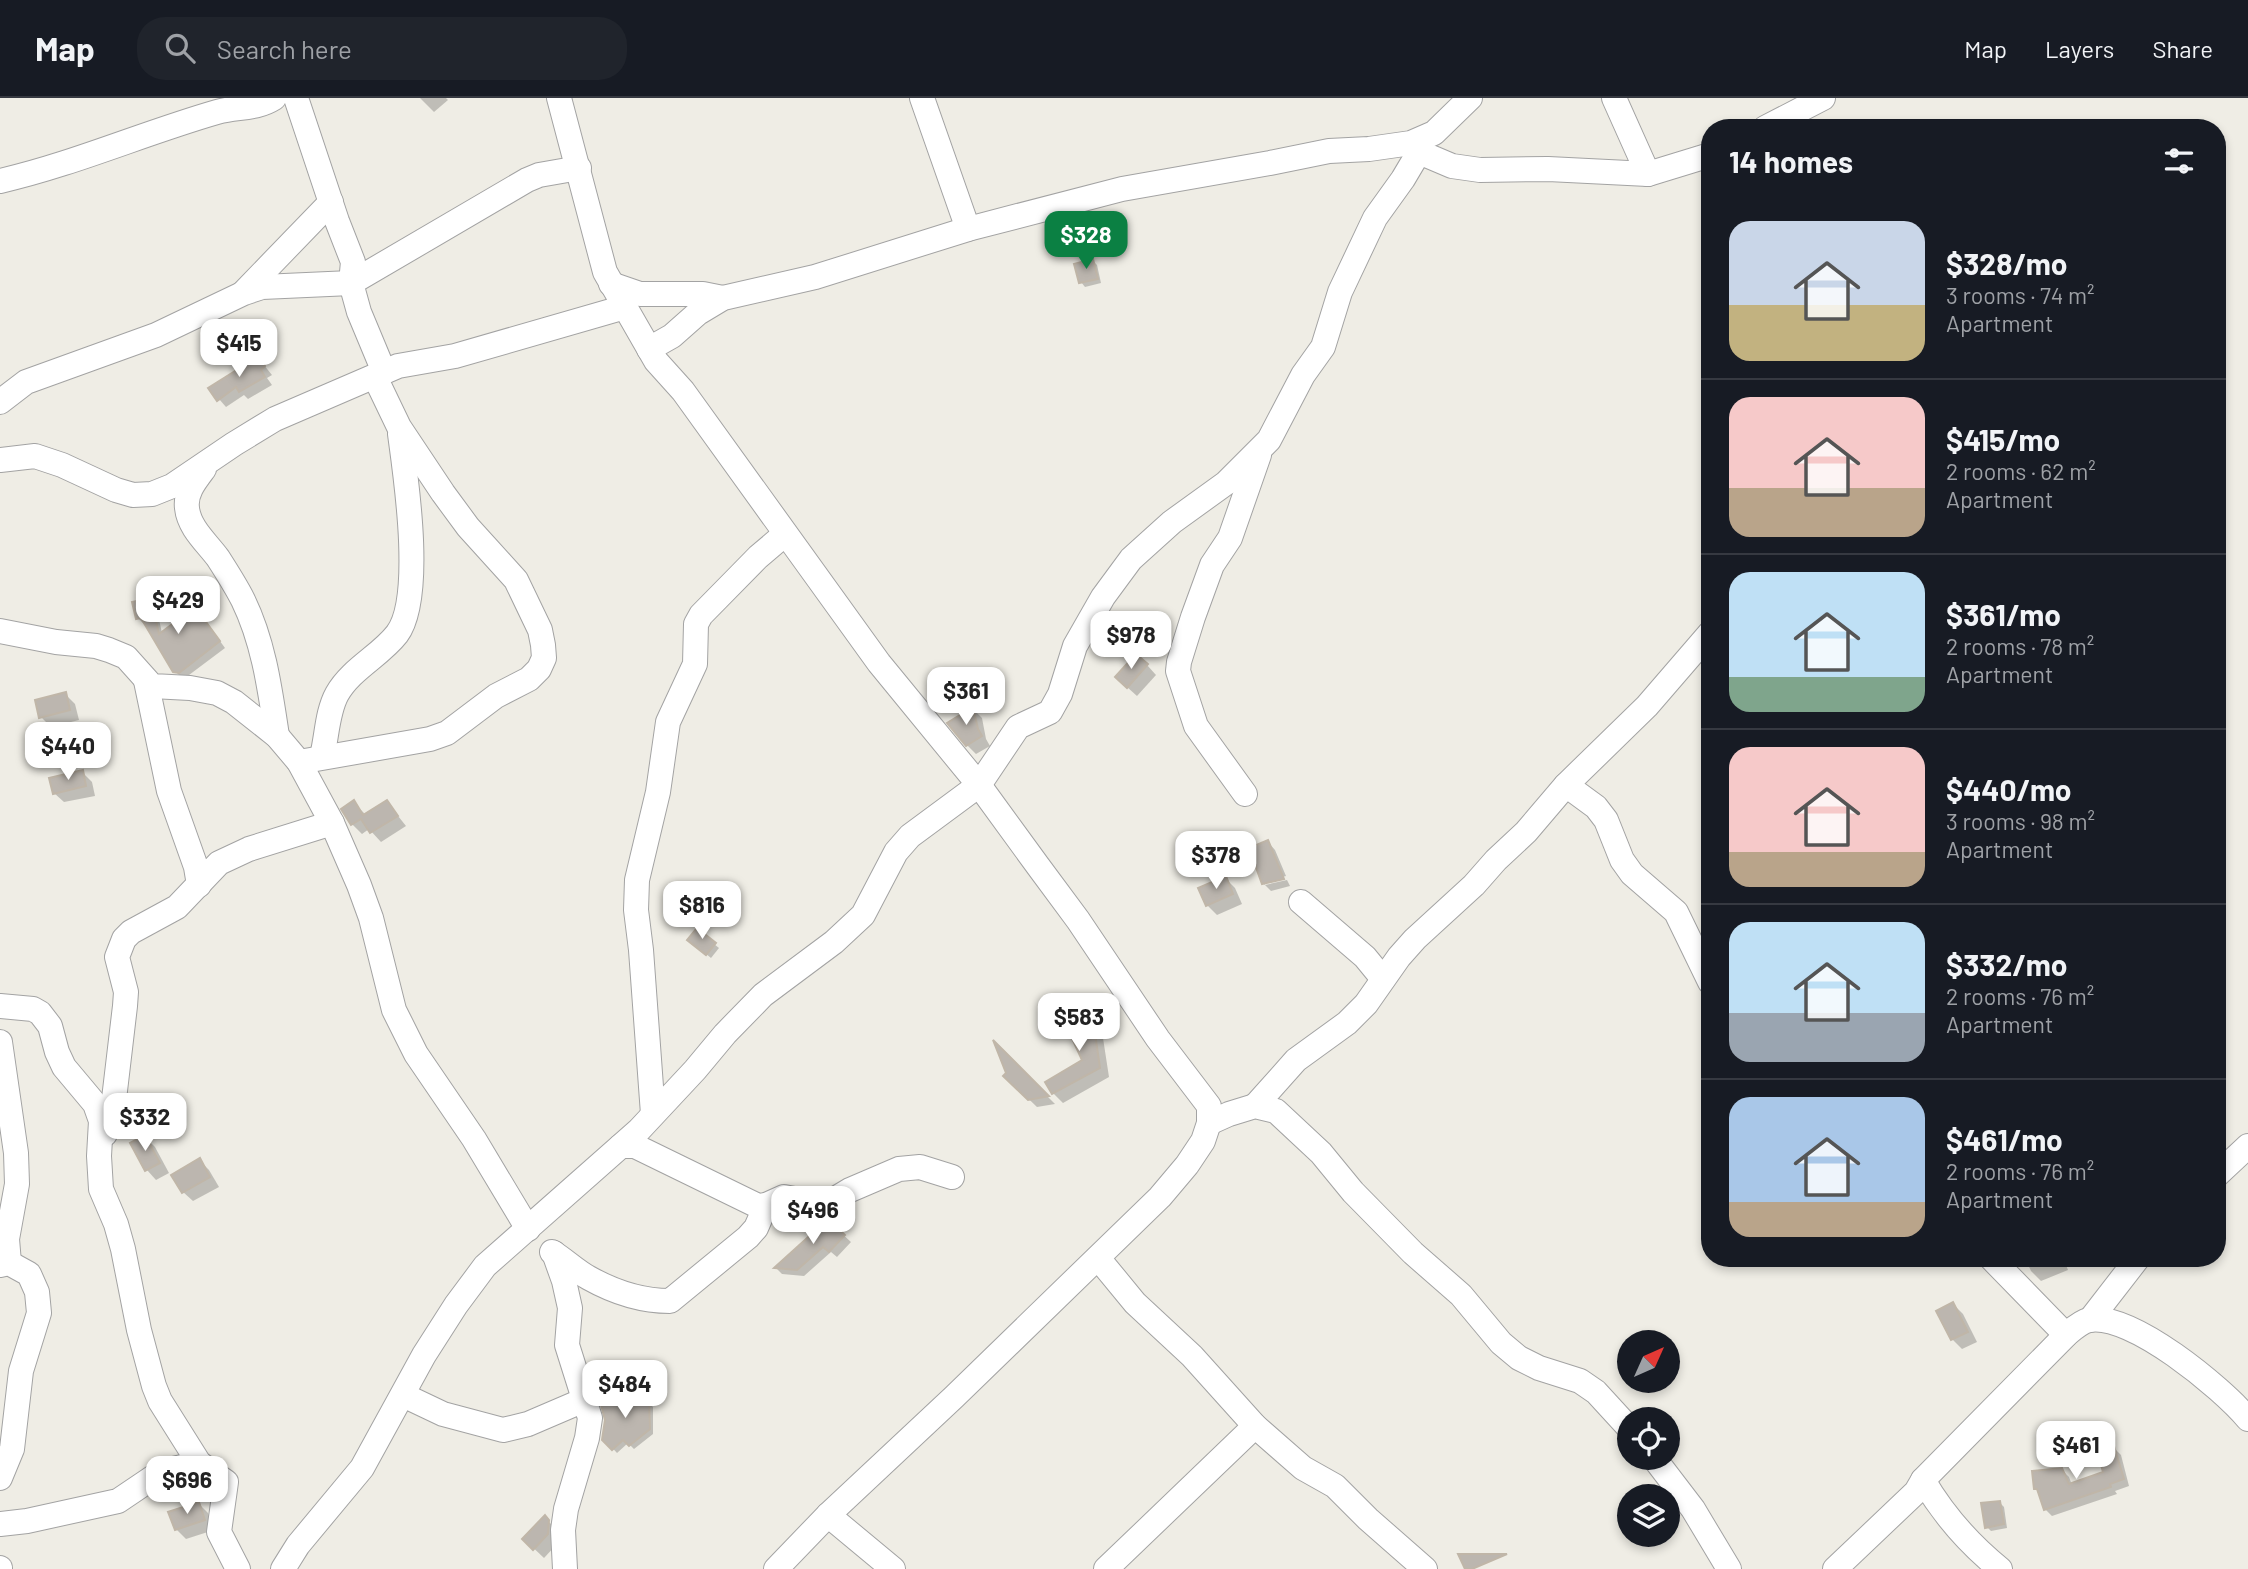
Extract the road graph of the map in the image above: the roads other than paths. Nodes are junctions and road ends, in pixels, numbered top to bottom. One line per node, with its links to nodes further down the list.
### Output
1 (274, 98): 13 (street)
2 (296, 98): 14 (street)
3 (559, 98): 11 (street)
4 (922, 98): 15 (street)
5 (1614, 98): 12 (street)
6 (1823, 98): 8 (street)
7 (1461, 101): 9 (street)
8 (1782, 119)
9 (1421, 146): 12 (street); 15 (street); 25 (street)
10 (1701, 158): 12 (street)
11 (579, 168): 16 (street); 17 (street)
12 (1648, 174)
13 (0, 181)
14 (331, 202): 16 (street); 18 (street)
15 (968, 229): 19 (street)
16 (351, 283): 18 (street); 22 (street)
17 (611, 284): 19 (street); 20 (street)
18 (244, 293): 23 (street)
19 (723, 298): 21 (street)
20 (625, 307): 21 (street); 22 (street)
21 (649, 348): 28 (street)
22 (380, 374): 24 (street); 26 (street)
23 (0, 402)
24 (399, 427): 33 (street); 33 (street)
25 (1261, 450): 34 (street); 36 (street)
26 (211, 459): 27 (street); 32 (street)
27 (0, 460)
28 (785, 534): 34 (street); 45 (street)
29 (0, 631): 31 (street)
30 (1701, 643): 35 (street)
31 (146, 681): 32 (street); 38 (street)
32 (277, 736): 33 (street)
33 (310, 759): 37 (street)
34 (979, 785): 45 (street); 46 (street)
35 (1566, 785): 40 (street); 41 (street)
36 (1245, 794)
37 (332, 823): 38 (street); 53 (street)
38 (199, 884): 47 (street)
39 (1301, 902): 41 (street)
40 (1701, 963)
41 (1383, 979): 44 (street)
42 (0, 1006): 47 (street)
43 (0, 1042): 56 (street)
44 (1255, 1106): 46 (street); 63 (street)
45 (653, 1114): 48 (street)
46 (1209, 1123): 55 (street)
47 (101, 1140): 66 (street)
48 (621, 1146): 52 (street); 53 (street)
49 (2248, 1146): 50 (street)
50 (2226, 1167)
51 (952, 1177): 52 (street)
52 (766, 1205): 54 (street)
53 (524, 1232): 54 (street); 61 (street)
54 (554, 1253): 62 (street)
55 (1098, 1258): 65 (street); 70 (street)
56 (4, 1264): 68 (street)
57 (2000, 1267): 60 (street)
58 (2131, 1267): 59 (street)
59 (2090, 1320): 60 (street); 64 (street)
60 (2066, 1335): 69 (street)
61 (403, 1395): 62 (street); 73 (street)
62 (584, 1400): 74 (street)
63 (1617, 1414)
64 (2248, 1419)
65 (1255, 1426): 77 (street); 78 (street)
66 (199, 1463): 71 (street); 72 (street)
67 (1663, 1470): 79 (street)
68 (1, 1475)
69 (1923, 1480): 80 (street); 81 (street)
70 (828, 1515): 75 (street); 76 (street)
71 (0, 1524)
72 (238, 1569)
73 (283, 1569)
74 (565, 1569)
75 (776, 1569)
76 (893, 1569)
77 (1106, 1569)
78 (1425, 1569)
79 (1729, 1569)
80 (1835, 1569)
81 (2000, 1569)

